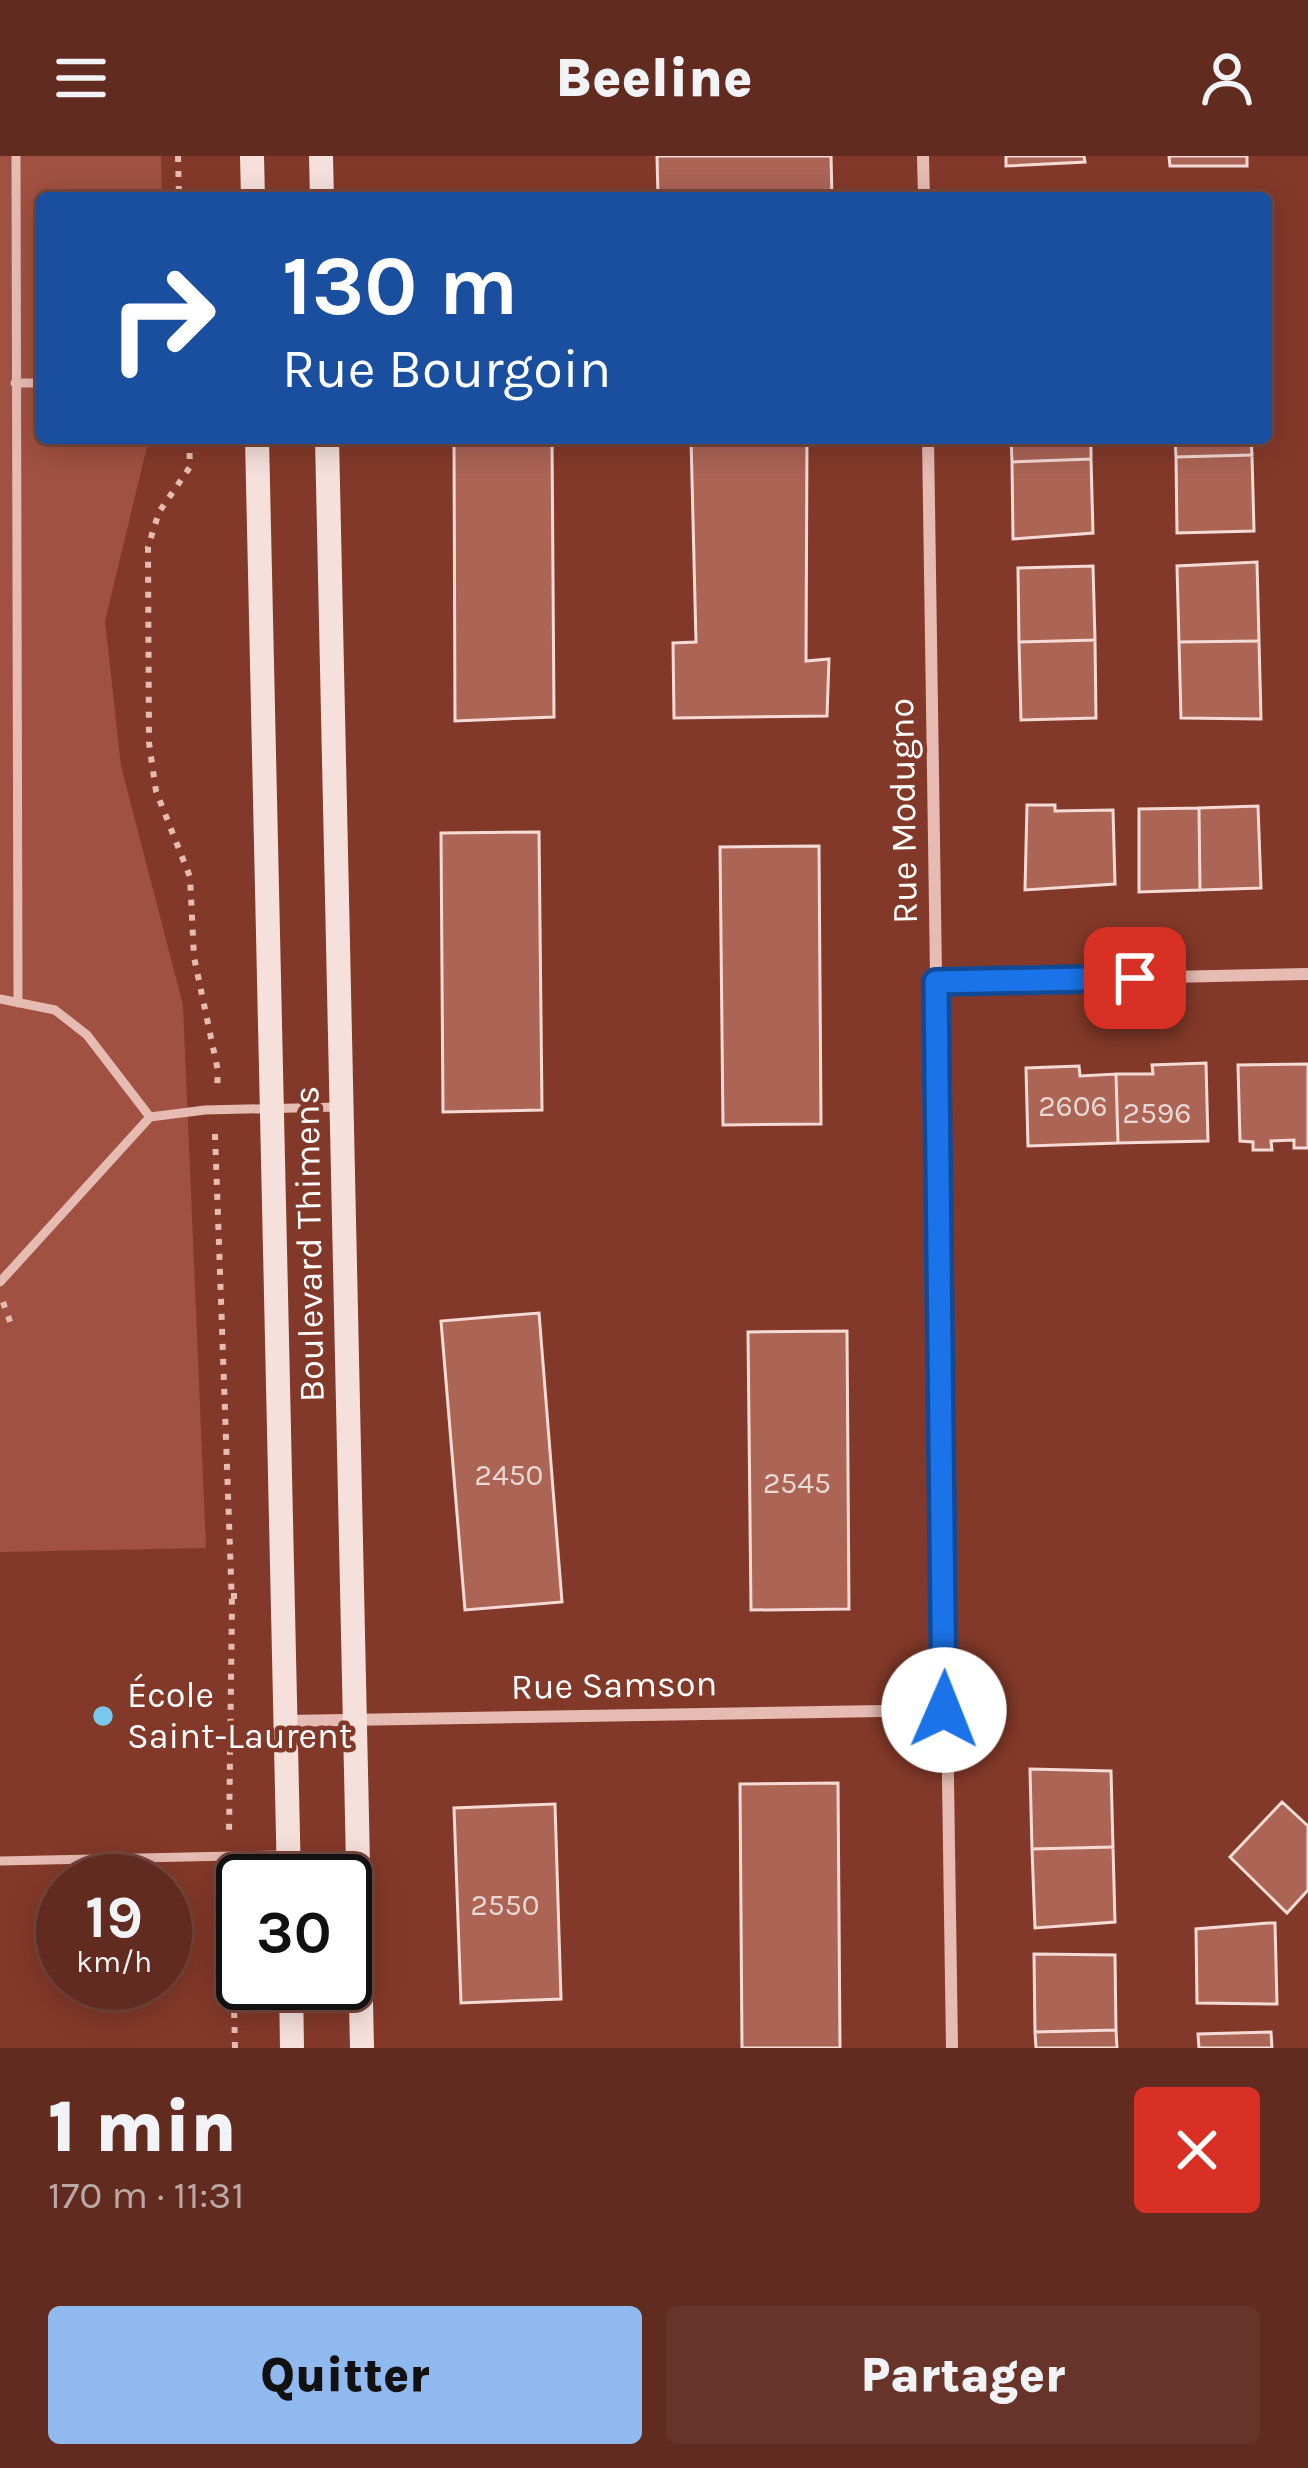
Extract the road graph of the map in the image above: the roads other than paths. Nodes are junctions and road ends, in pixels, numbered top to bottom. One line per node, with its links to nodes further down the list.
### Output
1 (16, 156): 9 (lane)
2 (252, 156): 5 (street)
3 (321, 156): 6 (street)
4 (923, 156): 7 (street)
5 (253, 192)
6 (322, 192)
7 (924, 192)
8 (36, 382): 9 (lane)
9 (14, 383): 16 (lane)
10 (257, 444): 18 (street, Boulevard Thimens)
11 (327, 444): 17 (street, Boulevard Thimens)
12 (928, 444): 14 (street, Rue Modugno)
13 (1308, 974): 14 (street)
14 (936, 982): 21 (street, Rue Modugno)
15 (0, 999): 16 (lane)
16 (18, 1003): 19 (lane)
17 (343, 1107): 18 (lane); 22 (street, Boulevard Thimens)
18 (272, 1108): 19 (lane); 23 (street, Boulevard Thimens)
19 (150, 1118): 20 (lane)
20 (0, 1282)
21 (944, 1710): 22 (street, Rue Samson); 30 (street, Rue Modugno)
22 (354, 1719): 23 (street, Rue Samson); 29 (street, Boulevard Thimens)
23 (285, 1721): 24 (street, Boulevard Thimens)
24 (289, 1854)
25 (216, 1856): 26 (lane)
26 (0, 1861)
27 (291, 2010): 28 (street)
28 (292, 2048)
29 (362, 2048)
30 (952, 2048)

